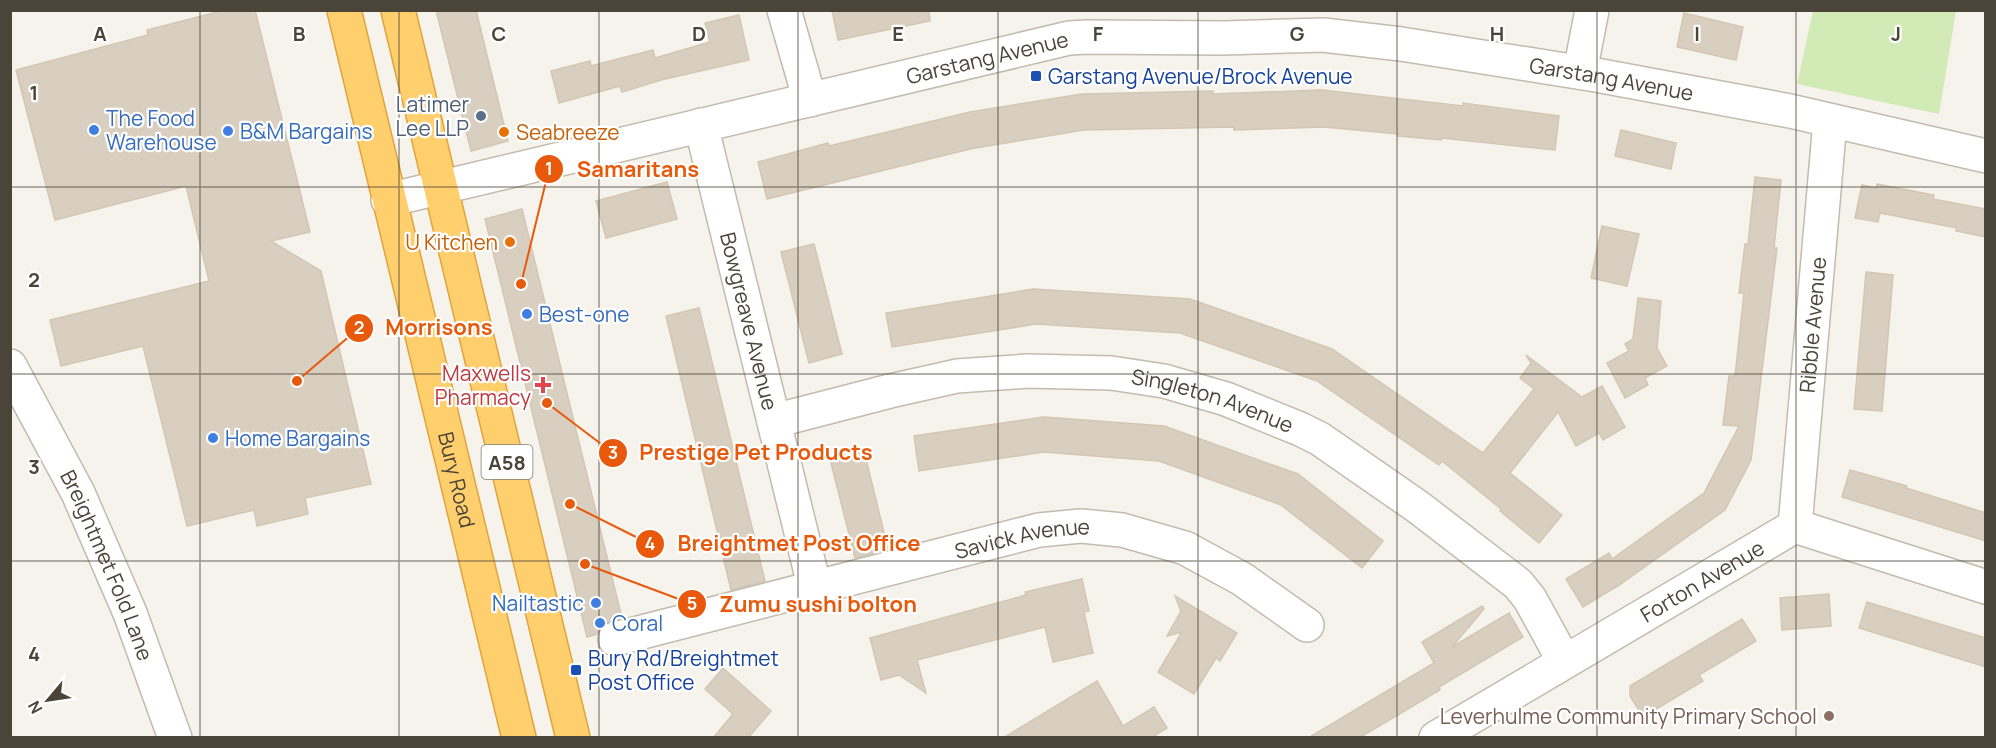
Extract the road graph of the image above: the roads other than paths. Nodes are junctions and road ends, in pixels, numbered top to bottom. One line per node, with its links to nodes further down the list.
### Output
1 (344, 10): 13 (highway, Bury Road / A58)
2 (398, 10): 12 (highway, A58)
3 (784, 10): 8 (street)
4 (1592, 10): 7 (street)
5 (1323, 23): 6 (street, Garstang Avenue); 7 (street, Garstang Avenue)
6 (1065, 24): 8 (street, Garstang Avenue)
7 (1580, 72): 9 (street, Garstang Avenue)
8 (810, 100): 10 (street, Garstang Avenue)
9 (1830, 121): 11 (street, Garstang Avenue); 16 (street, Ribble Avenue)
10 (702, 125): 12 (street, Garstang Avenue); 15 (street, Bowgreave Avenue)
11 (1986, 156)
12 (441, 188): 13 (street, Garstang Avenue); 24 (highway, A58)
13 (388, 200): 23 (highway, Bury Road / A58)
14 (10, 366): 22 (street, Breightmet Fold Lane)
15 (774, 421): 18 (street, Bowgreave Avenue); 21 (street, Singleton Avenue)
16 (1795, 526): 17 (street); 21 (street, Forton Avenue)
17 (1986, 587)
18 (815, 589): 19 (street, Savick Avenue); 20 (street, Savick Avenue)
19 (1307, 625)
20 (615, 639)
21 (1564, 661): 25 (street, Forton Avenue)
22 (175, 738)
23 (519, 738)
24 (573, 738)
25 (1436, 738)

